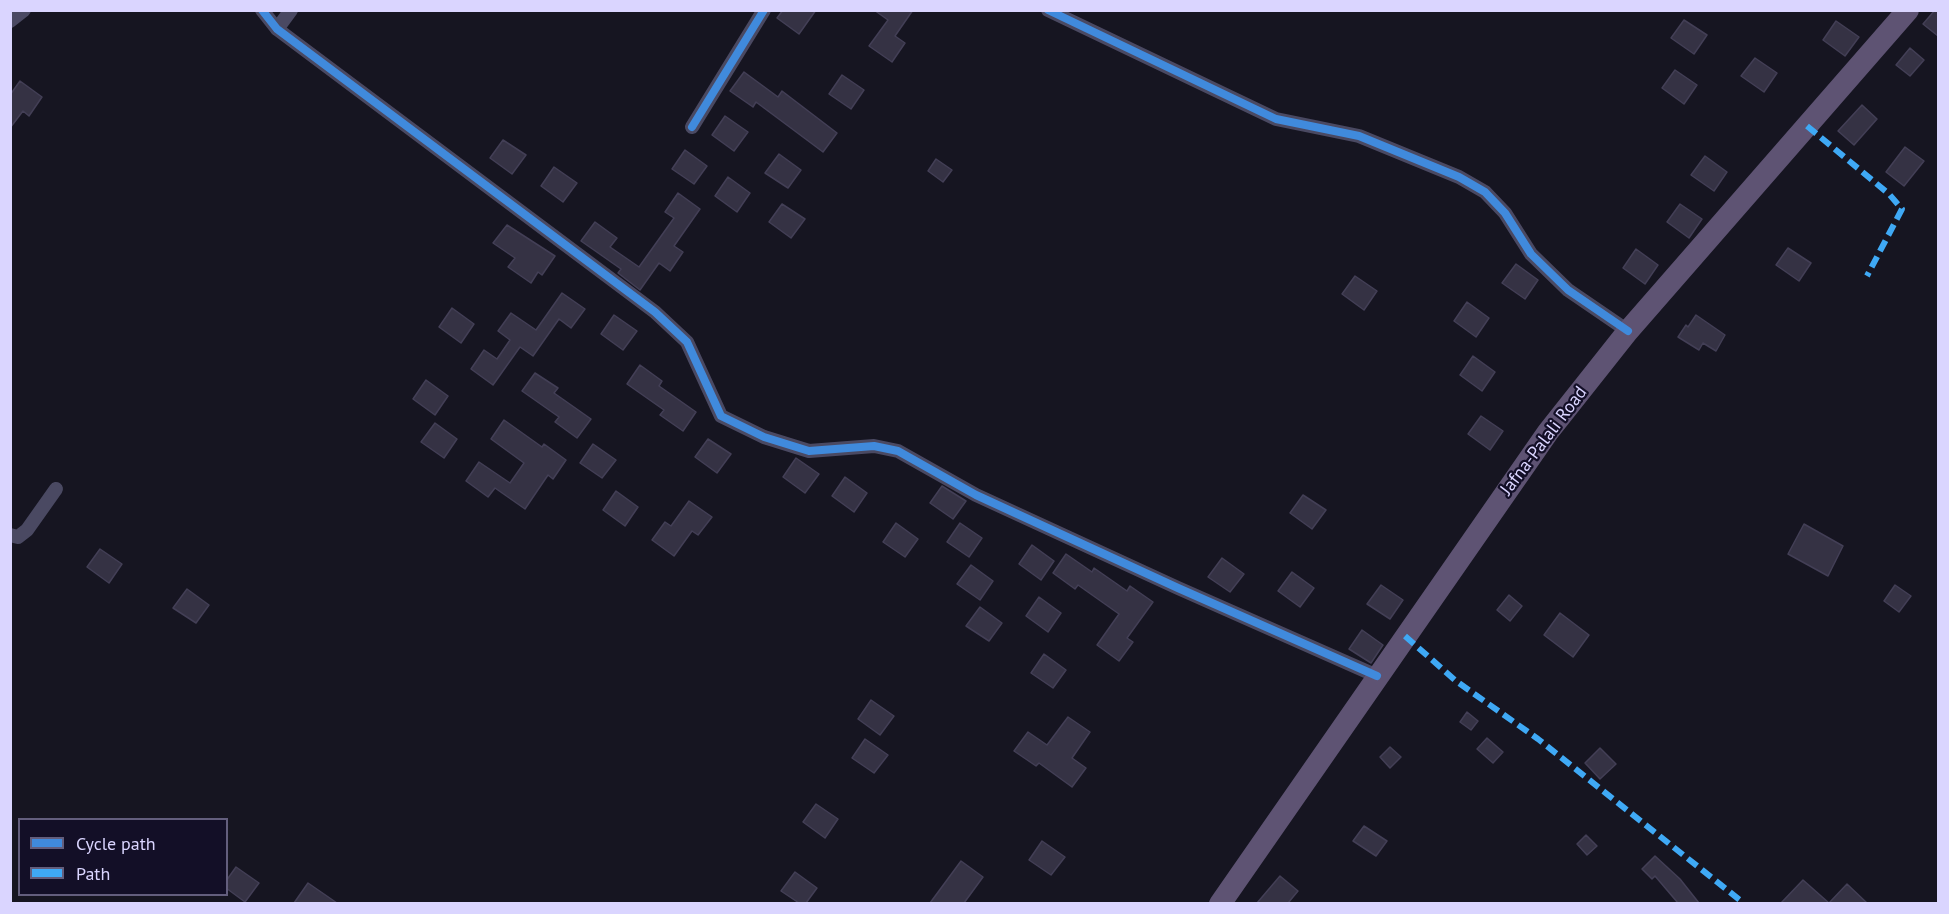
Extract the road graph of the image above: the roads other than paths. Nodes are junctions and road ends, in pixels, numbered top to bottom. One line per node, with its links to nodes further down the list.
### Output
1 (24, 10): 7 (street)
2 (262, 10): 8 (street)
3 (291, 10): 8 (street)
4 (764, 10): 9 (street)
5 (1048, 10): 10 (street)
6 (1908, 10): 10 (main road, Jafna-Palali Road)
7 (10, 21)
8 (277, 29): 13 (street)
9 (692, 127)
10 (1628, 331): 13 (main road, Jafna-Palali Road)
11 (56, 489): 12 (street)
12 (10, 535)
13 (1377, 676): 14 (main road, Jafna-Palali Road)
14 (1220, 903)

